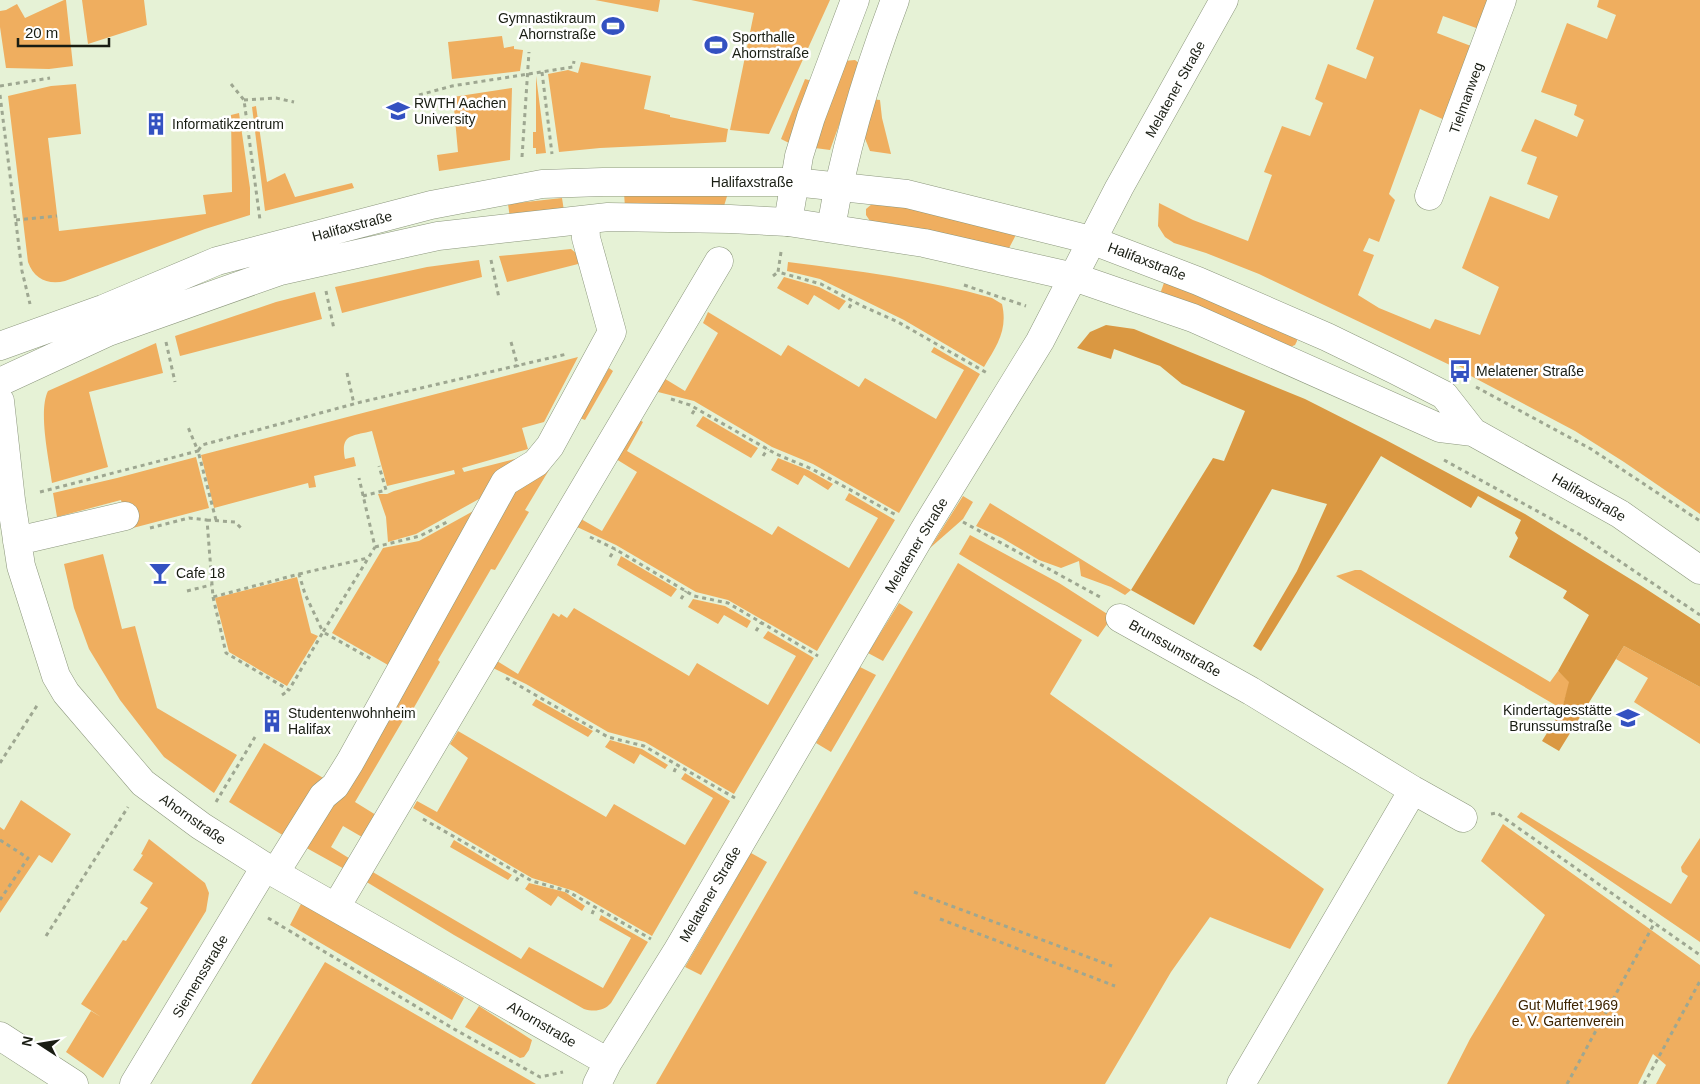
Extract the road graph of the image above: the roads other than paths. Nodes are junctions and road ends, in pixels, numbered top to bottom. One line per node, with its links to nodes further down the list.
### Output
1 (855, 0): 5 (street)
2 (895, 0): 6 (street)
3 (1224, 0): 11 (street, Melatener Straße)
4 (1502, 0): 7 (street, Tielmanweg)
5 (794, 182): 6 (street, Halifaxstraße); 9 (street); 14 (street, Halifaxstraße)
6 (838, 187): 10 (street); 11 (street, Halifaxstraße)
7 (1430, 196)
8 (585, 220): 9 (street, Halifaxstraße); 15 (street, Halifaxstraße); 24 (street, Siemensstraße)
9 (788, 222): 10 (street, Halifaxstraße)
10 (831, 228): 13 (street, Halifaxstraße)
11 (1092, 240): 13 (street, Melatener Straße); 17 (street, Halifaxstraße)
12 (719, 261): 25 (street)
13 (1074, 277): 17 (street, Halifaxstraße); 27 (street, Melatener Straße)
14 (0, 346)
15 (0, 382)
16 (0, 401): 19 (street, Ahornstraße)
17 (1473, 432): 20 (street, Halifaxstraße)
18 (136, 522): 19 (street)
19 (17, 541): 24 (street, Ahornstraße)
20 (1700, 570)
21 (1120, 618): 22 (street, Brunssumstraße)
22 (1413, 790): 23 (street, Brunssumstraße); 30 (street)
23 (1463, 818)
24 (270, 870): 25 (street, Ahornstraße); 29 (street, Siemensstraße)
25 (336, 907): 27 (street, Ahornstraße)
26 (0, 1036): 28 (street)
27 (603, 1073)
28 (74, 1084)
29 (134, 1084)
30 (1241, 1084)

